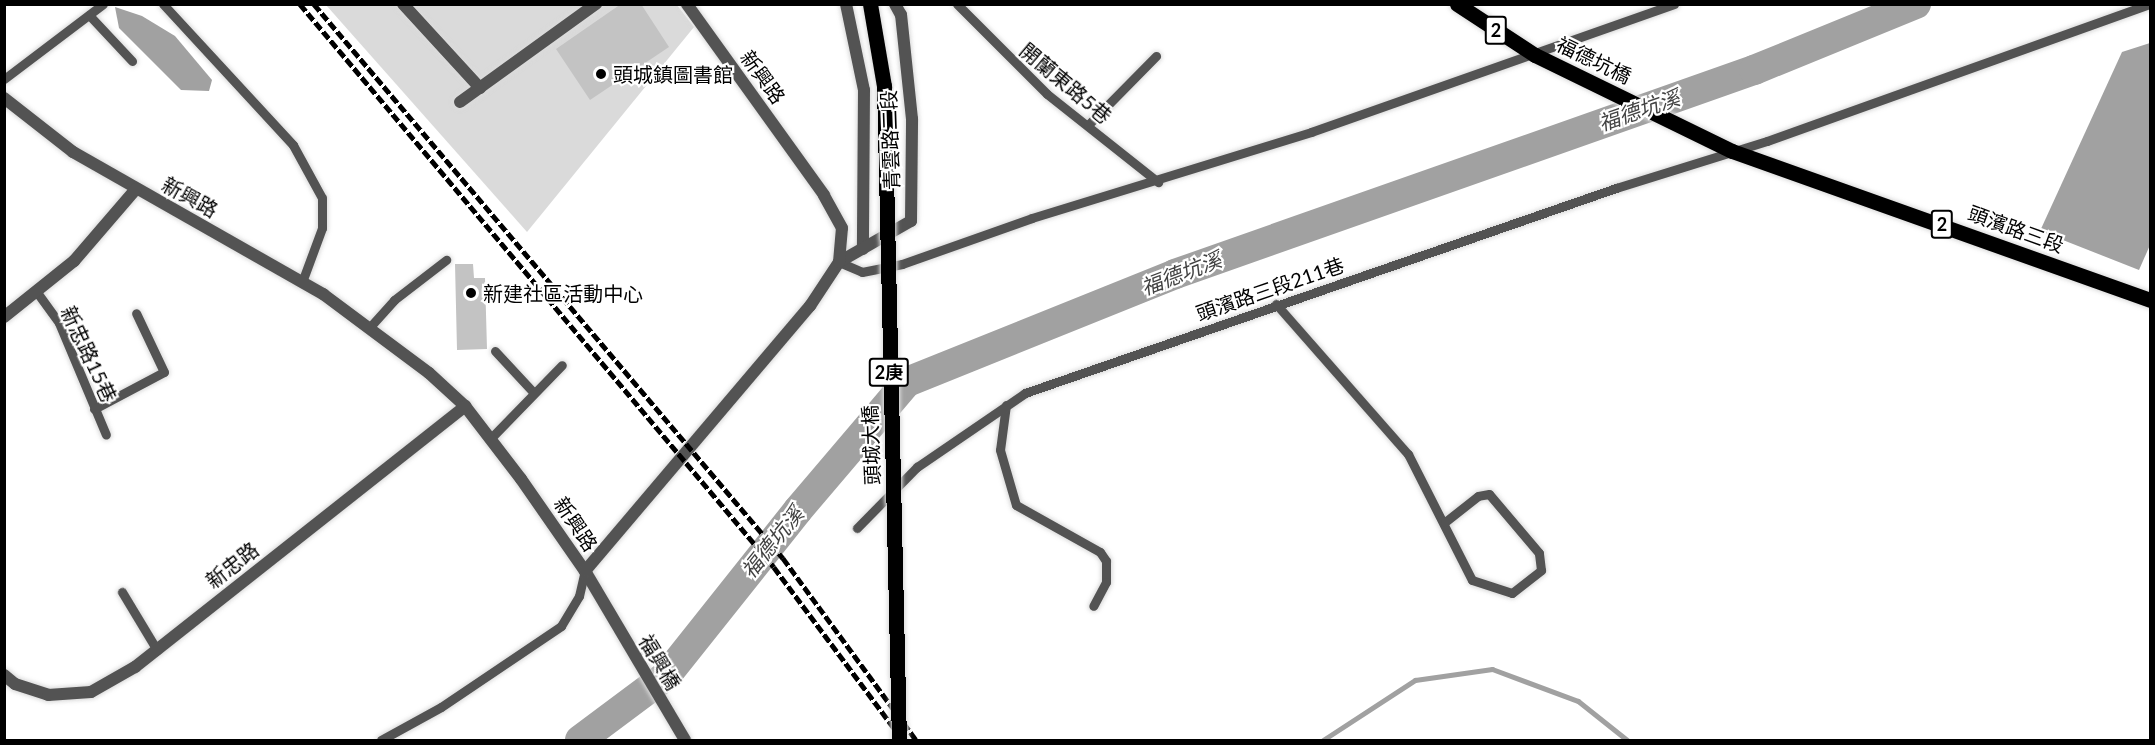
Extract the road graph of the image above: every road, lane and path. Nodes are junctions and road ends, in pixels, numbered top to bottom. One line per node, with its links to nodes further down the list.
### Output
1 (103, 4): 13 (lane)
2 (163, 4): 28 (lane)
3 (404, 4): 18 (street)
4 (596, 4): 18 (street)
5 (687, 4): 27 (street, 新興路)
6 (846, 4): 25 (street, 青雲路二段)
7 (870, 4): 52 (main road, 頭城大橋 / 2庚, bridge)
8 (896, 4): 25 (street, 青雲路二段)
9 (957, 4): 21 (lane, 開蘭東路5巷)
10 (1457, 4): 14 (main road, 2)
11 (1674, 4): 14 (lane)
12 (2150, 4): 22 (lane, 頭濱路三段211巷)
13 (89, 15): 16 (lane); 17 (lane)
14 (1535, 55): 22 (main road, 福德坑橋 / 2); 23 (lane)
15 (1156, 56): 21 (lane)
16 (132, 62)
17 (4, 79)
18 (480, 88): 20 (street)
19 (4, 98): 24 (street, 新興路)
20 (460, 102)
21 (1088, 125): 23 (lane, 開蘭東路5巷)
22 (1732, 151): 30 (main road, 頭濱路三段 / 2); 31 (lane, 頭濱路三段211巷)
23 (1158, 182): 27 (lane)
24 (136, 189): 28 (street, 新興路); 29 (street)
25 (863, 249): 27 (street, 青雲路二段)
26 (446, 260): 34 (lane)
27 (839, 262): 45 (street, 新興路)
28 (302, 282): 34 (street, 新興路)
29 (36, 291): 33 (street); 40 (lane, 新忠路15巷)
30 (2151, 300)
31 (1276, 304): 38 (lane, 頭濱路三段211巷); 43 (lane)
32 (136, 313): 40 (lane)
33 (4, 317)
34 (369, 328): 39 (street, 新興路)
35 (495, 351): 37 (lane)
36 (562, 365): 37 (lane)
37 (534, 393): 42 (lane)
38 (1006, 405): 44 (lane, 頭濱路三段211巷); 47 (lane)
39 (465, 406): 42 (street, 新興路); 48 (street, 新忠路)
40 (94, 409): 41 (lane, 新忠路15巷)
41 (106, 435)
42 (490, 439): 45 (street, 新興路)
43 (1445, 522): 43 (lane)
44 (857, 528)
45 (585, 571): 50 (lane); 51 (street, 福興橋)
46 (122, 592): 48 (lane)
47 (1093, 606)
48 (157, 650): 49 (street, 新忠路)
49 (4, 675)
50 (381, 741)
51 (685, 741)
52 (899, 741)

